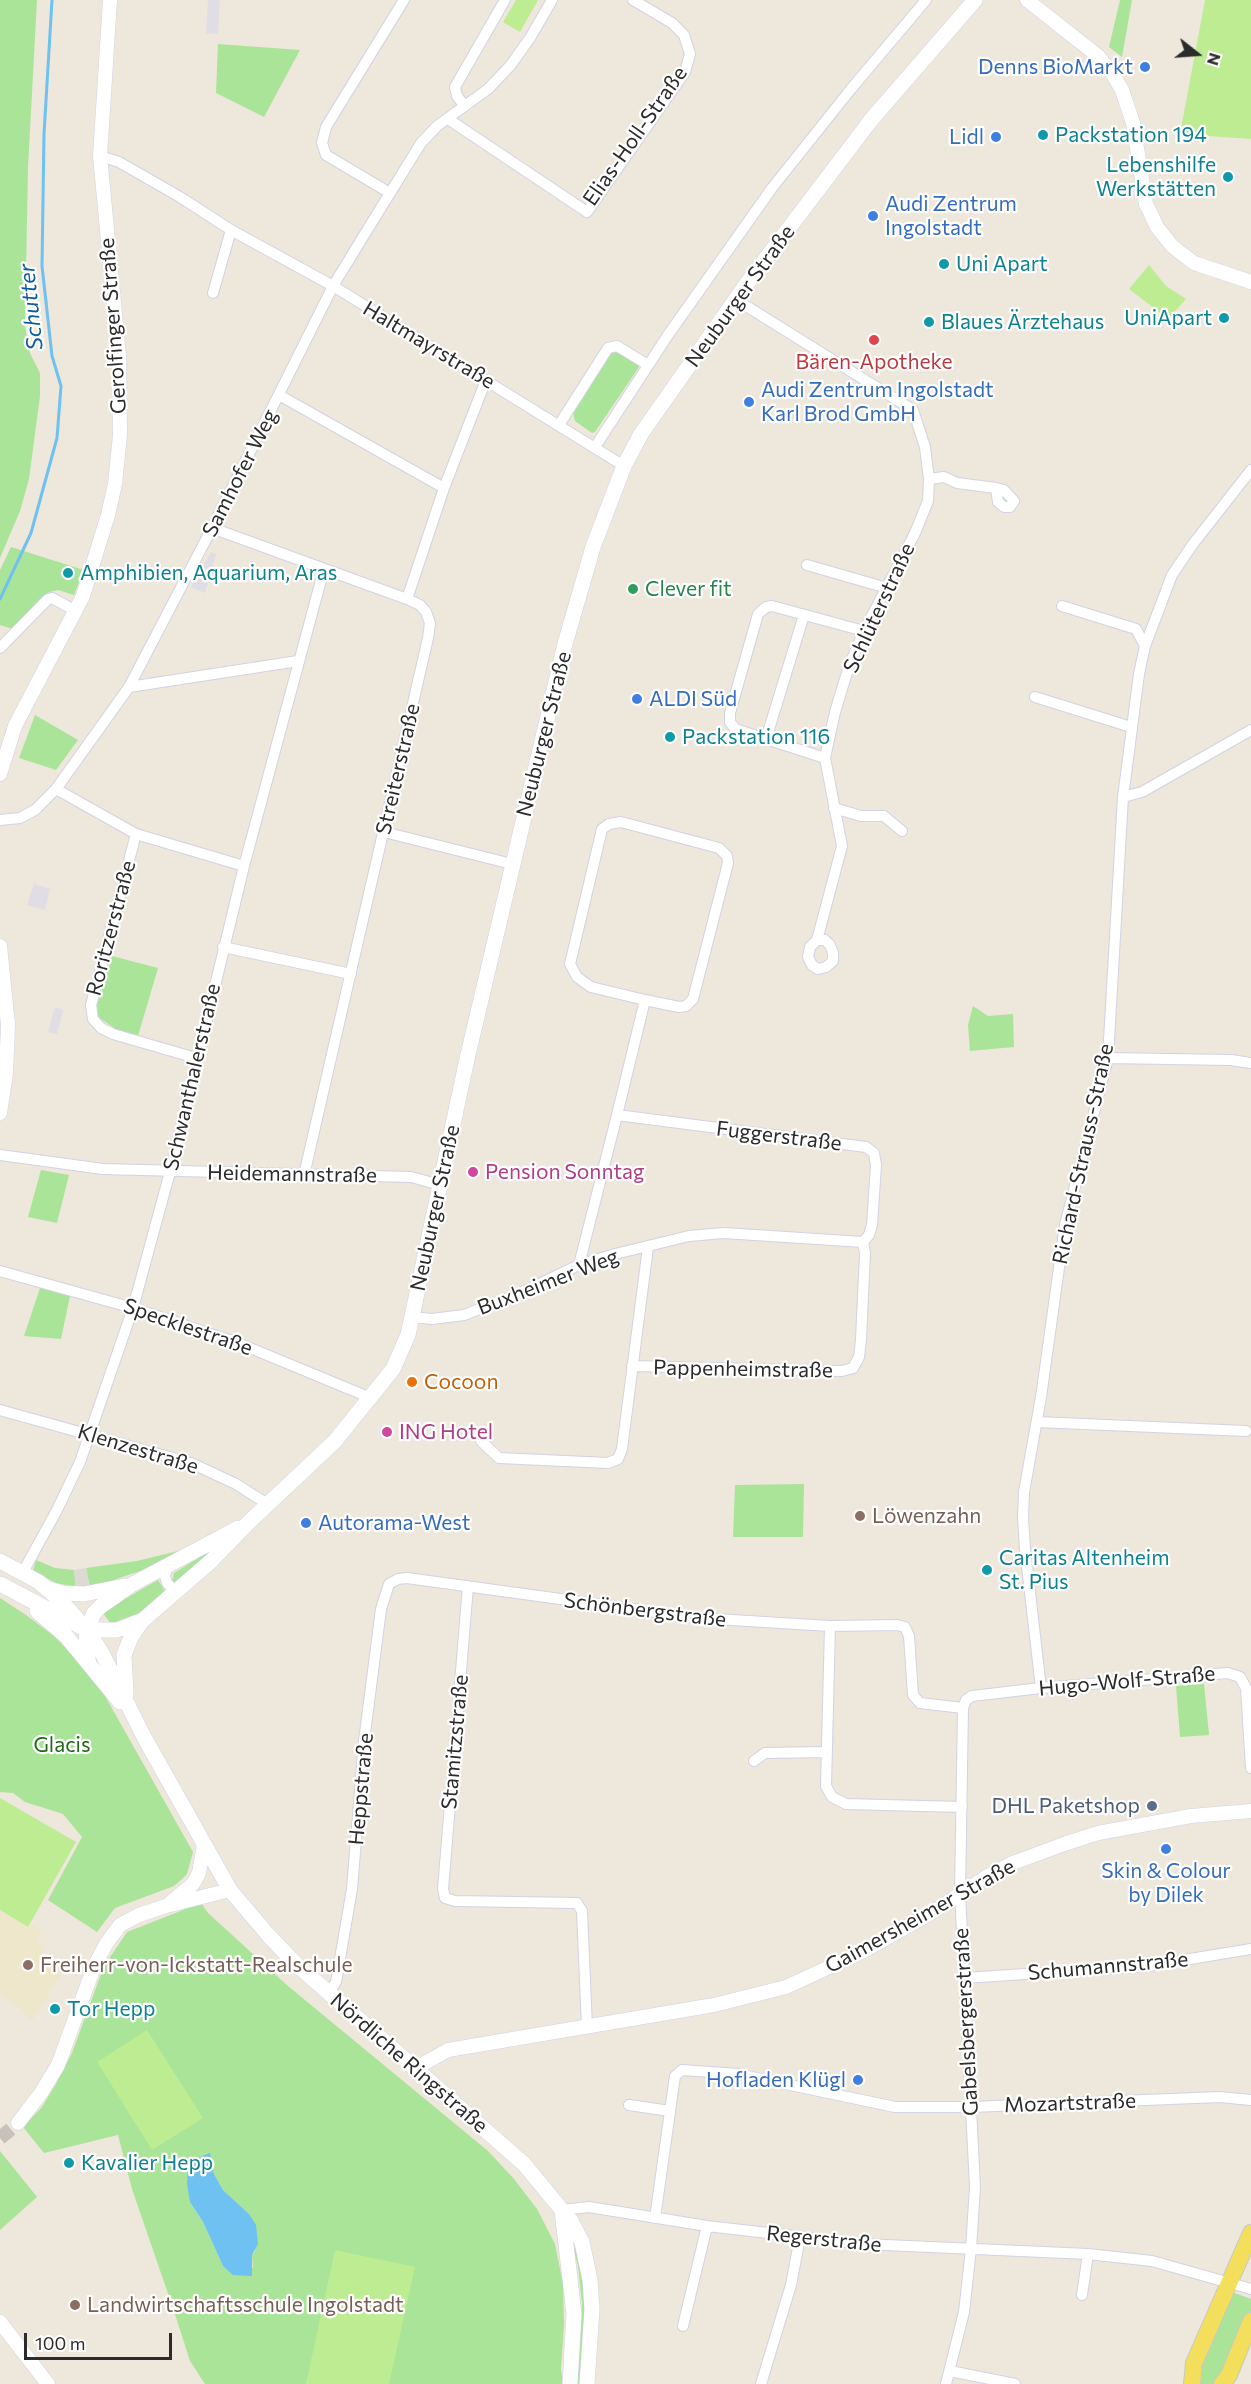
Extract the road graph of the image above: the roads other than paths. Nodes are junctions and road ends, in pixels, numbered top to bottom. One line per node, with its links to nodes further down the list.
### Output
1 (110, 0): 11 (street, Gerolfinger Straße)
2 (404, 0): 12 (street)
3 (505, 0): 9 (street)
4 (552, 0): 9 (street, Samhofer Weg)
5 (633, 0): 10 (street, Elias-Holl-Straße)
6 (926, 0): 18 (street, Neuburger Straße)
7 (975, 0): 17 (main road, Neuburger Straße)
8 (1027, 0): 14 (street)
9 (464, 105): 10 (street, Samhofer Weg)
10 (448, 119): 12 (street, Samhofer Weg)
11 (100, 156): 13 (street, Haltmayrstraße); 34 (street, Gerolfinger Straße)
12 (390, 193): 15 (street, Samhofer Weg)
13 (231, 230): 15 (street, Haltmayrstraße); 16 (street)
14 (1251, 282)
15 (333, 286): 19 (street, Haltmayrstraße); 20 (street, Samhofer Weg)
16 (213, 293)
17 (735, 299): 23 (main road, Neuburger Straße); 25 (street, Schlüterstraße)
18 (648, 365): 21 (street); 22 (street, Neuburger Straße)
19 (486, 380): 21 (street, Haltmayrstraße); 26 (street)
20 (279, 395): 26 (street); 28 (street, Samhofer Weg)
21 (560, 425): 22 (street, Haltmayrstraße)
22 (595, 447): 23 (street, Haltmayrstraße)
23 (624, 466): 54 (main road, Neuburger Straße)
24 (1251, 470): 37 (street, Richard-Strauss-Straße)
25 (929, 479): 27 (street); 31 (street, Schlüterstraße)
26 (444, 488): 32 (street)
27 (996, 488)
28 (212, 528): 30 (street); 40 (street, Samhofer Weg)
29 (807, 565): 31 (street)
30 (324, 569): 32 (street); 39 (street, Schwanthalerstraße)
31 (887, 588): 36 (street, Schlüterstraße)
32 (407, 599): 52 (street, Streiterstraße)
33 (1062, 606): 37 (street)
34 (76, 611): 38 (street); 46 (street, Gerolfinger Straße)
35 (804, 615): 36 (street); 44 (street); 44 (street)
36 (864, 631): 45 (street, Schlüterstraße)
37 (1145, 646): 42 (street, Richard-Strauss-Straße)
38 (0, 648)
39 (298, 662): 40 (street); 55 (street, Schwanthalerstraße)
40 (129, 687): 47 (street, Samhofer Weg)
41 (1035, 697): 42 (street)
42 (1131, 727): 48 (street, Richard-Strauss-Straße)
43 (1251, 730): 48 (street)
44 (766, 739): 45 (street)
45 (825, 758): 49 (street, Schlüterstraße)
46 (0, 774)
47 (56, 789): 50 (street, Samhofer Weg); 53 (street)
48 (1123, 796): 62 (street, Richard-Strauss-Straße)
49 (834, 808): 51 (street); 56 (street, Schlüterstraße)
50 (0, 820)
51 (902, 831)
52 (384, 832): 54 (street); 59 (street, Streiterstraße)
53 (136, 834): 55 (street); 61 (street, Roritzerstraße)
54 (512, 864): 69 (main road, Neuburger Straße)
55 (244, 866): 58 (street, Schwanthalerstraße)
56 (817, 940)
57 (0, 946): 64 (street)
58 (223, 947): 59 (street); 61 (street, Schwanthalerstraße)
59 (351, 974): 68 (street, Streiterstraße)
60 (645, 1000): 60 (street); 65 (street)
61 (196, 1058): 67 (street, Schwanthalerstraße)
62 (1108, 1058): 63 (street); 80 (street, Richard-Strauss-Straße)
63 (1251, 1063)
64 (0, 1113)
65 (617, 1115): 70 (street, Fuggerstraße); 72 (street)
66 (0, 1155): 67 (street, Heidemannstraße)
67 (170, 1172): 68 (street, Heidemannstraße); 74 (street, Schwanthalerstraße)
68 (304, 1175): 69 (street, Heidemannstraße)
69 (440, 1185): 75 (main road, Neuburger Straße)
70 (863, 1242): 71 (street, Buxheimer Weg); 77 (street, Fuggerstraße)
71 (648, 1247): 72 (street, Buxheimer Weg); 76 (street)
72 (579, 1265): 75 (street, Buxheimer Weg)
73 (0, 1271): 74 (street, Specklestraße)
74 (134, 1308): 78 (street, Specklestraße); 82 (street, Schwanthalerstraße)
75 (412, 1317): 78 (main road, Neuburger Straße)
76 (632, 1366): 77 (street, Pappenheimstraße); 83 (street)
77 (853, 1368)
78 (371, 1398): 84 (main road, Neuburger Straße)
79 (0, 1410): 82 (street, Klenzestraße)
80 (1037, 1422): 81 (street); 99 (street, Richard-Strauss-Straße)
81 (1246, 1431)
82 (90, 1434): 84 (street, Klenzestraße); 88 (street, Schwanthalerstraße)
83 (481, 1441)
84 (269, 1505): 85 (main road, Neuburger Straße)
85 (249, 1522): 87 (main road, Neuburger Straße); 94 (main road, Neuburger Straße)
86 (0, 1562): 88 (main road)
87 (168, 1566): 91 (main road, Neuburger Straße); 94 (street)
88 (23, 1572): 93 (main road)
89 (389, 1584): 92 (street, Schönbergstraße); 114 (street, Heppstraße)
90 (4, 1585): 97 (main road); 98 (main road)
91 (131, 1585): 93 (main road, Neuburger Straße); 97 (main road, Neuburger Straße)
92 (468, 1586): 96 (street, Schönbergstraße); 115 (street, Stamitzstraße)
93 (47, 1588): 97 (main road)
94 (180, 1589): 95 (main road, Neuburger Straße)
95 (143, 1620): 97 (main road, Neuburger Straße); 100 (main road, Neuburger Straße)
96 (830, 1626): 101 (street, Schönbergstraße); 103 (street)
97 (87, 1630): 98 (main road); 100 (main road)
98 (89, 1663): 102 (main road)
99 (1041, 1688): 101 (street, Hugo-Wolf-Straße); 105 (street, Hugo-Wolf-Straße)
100 (127, 1700): 102 (main road)
101 (963, 1708): 106 (street, Gabelsbergerstraße)
102 (139, 1729): 108 (main road, Nördliche Ringstraße)
103 (825, 1752): 104 (street); 106 (street)
104 (754, 1761)
105 (1251, 1768)
106 (962, 1807): 110 (street, Gabelsbergerstraße)
107 (1251, 1811): 110 (street, Gaimersheimer Straße)
108 (204, 1845): 109 (main road, Nördliche Ringstraße); 111 (street)
109 (230, 1890): 111 (street); 114 (main road, Nördliche Ringstraße)
110 (960, 1893): 113 (street, Gabelsbergerstraße); 115 (street, Gaimersheimer Straße)
111 (166, 1905): 121 (street)
112 (1251, 1949): 113 (street, Schumannstraße)
113 (964, 1978): 119 (street, Gabelsbergerstraße)
114 (329, 1992): 116 (main road, Nördliche Ringstraße)
115 (586, 2027): 116 (street, Gaimersheimer Straße)
116 (416, 2068): 122 (main road, Nördliche Ringstraße)
117 (1251, 2100): 119 (street, Mozartstraße)
118 (629, 2105): 120 (street)
119 (971, 2107): 120 (street, Mozartstraße); 127 (street, Gabelsbergerstraße)
120 (670, 2111): 123 (street)
121 (16, 2121)
122 (562, 2210): 123 (street, Regerstraße); 139 (main road); 140 (main road, Nördliche Ringstraße)
123 (655, 2218): 124 (street, Regerstraße)
124 (707, 2226): 126 (street, Regerstraße); 134 (street)
125 (1251, 2233): 129 (main road)
126 (800, 2237): 127 (street, Regerstraße); 141 (street)
127 (971, 2249): 128 (street, Regerstraße); 136 (street, Gabelsbergerstraße)
128 (1088, 2254): 129 (street, Regerstraße); 131 (street)
129 (1229, 2282): 130 (street, Regerstraße); 135 (main road)
130 (1251, 2289)
131 (1082, 2295)
132 (1251, 2321): 137 (main road)
133 (0, 2322): 138 (street)
134 (683, 2326)
135 (1194, 2363): 144 (main road); 145 (main road)
136 (950, 2371): 142 (street, Gabelsbergerstraße); 143 (street)
137 (1225, 2381)
138 (48, 2384)
139 (570, 2384)
140 (587, 2384)
141 (761, 2384)
142 (946, 2384)
143 (1015, 2384)
144 (1185, 2384)
145 (1192, 2384)

